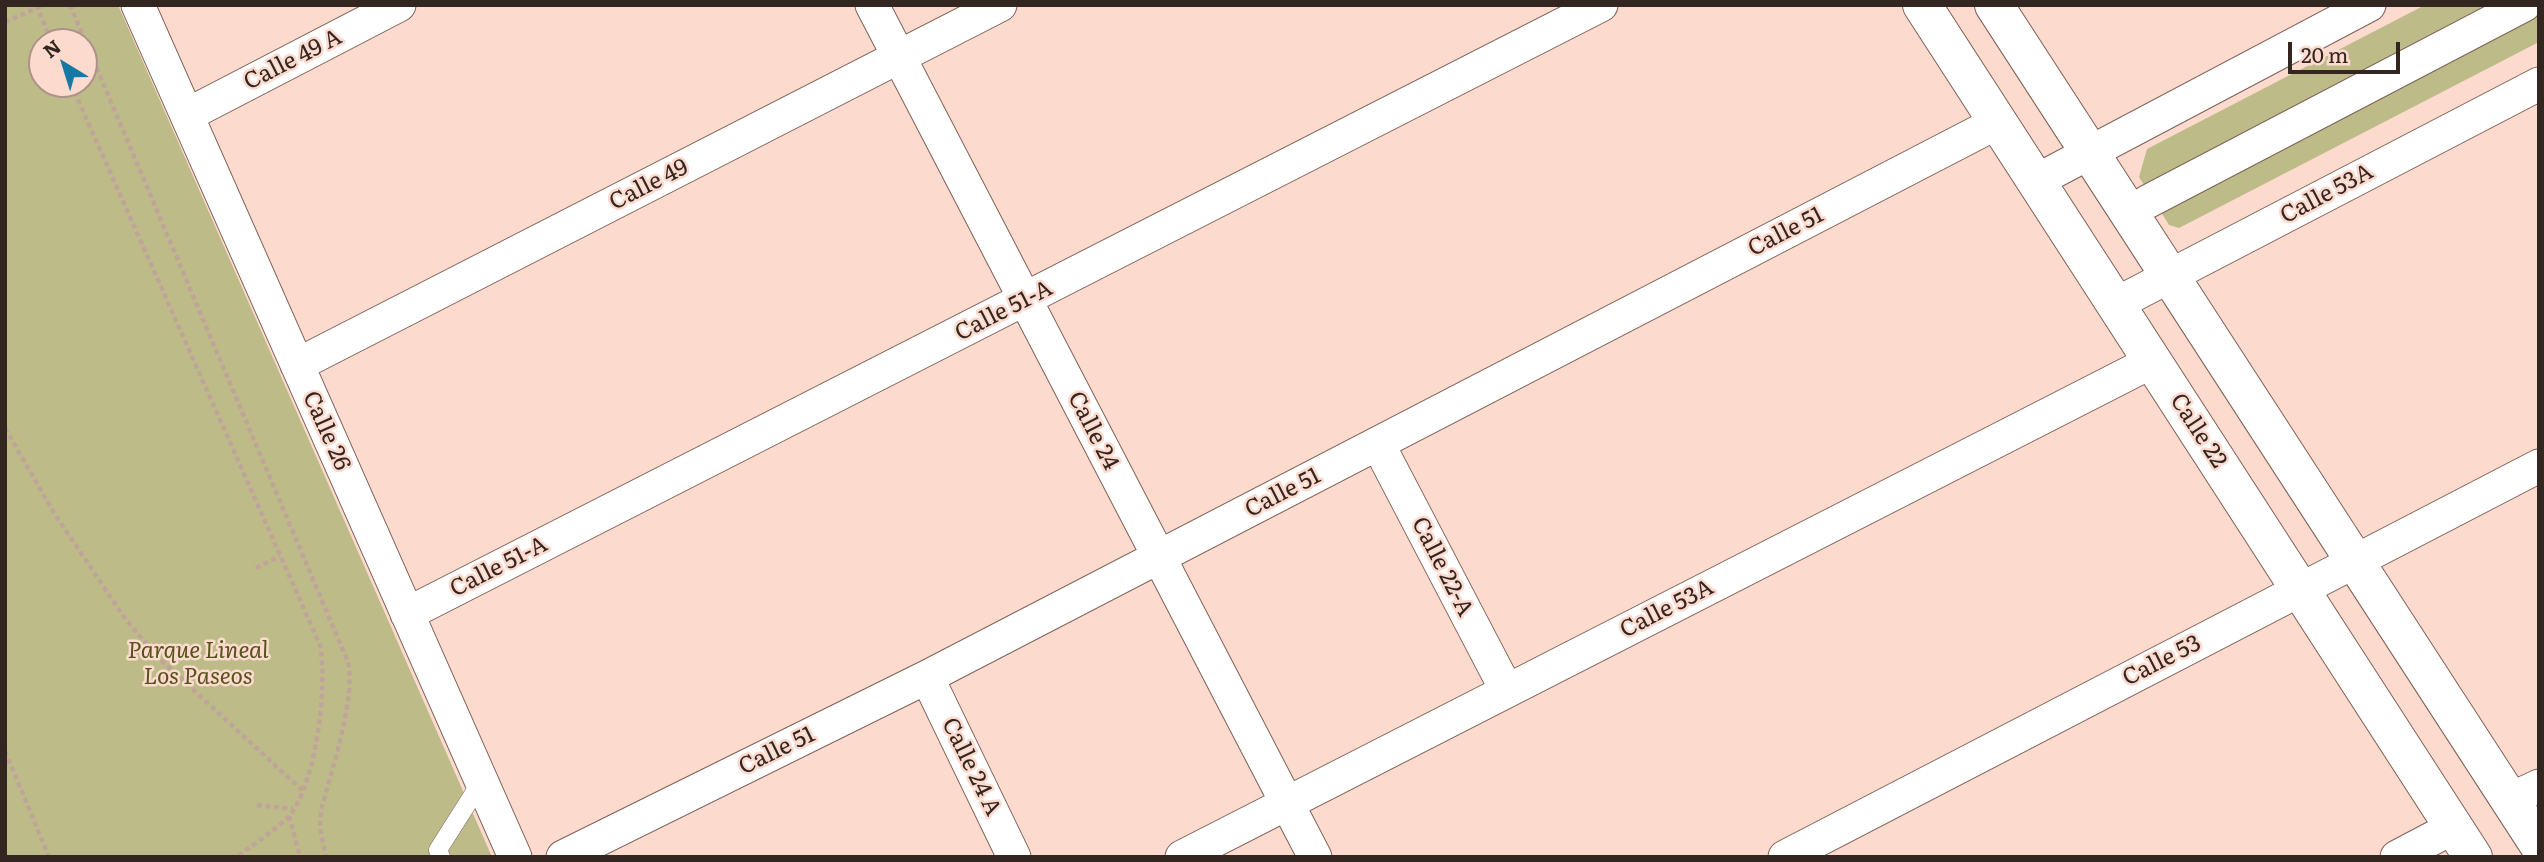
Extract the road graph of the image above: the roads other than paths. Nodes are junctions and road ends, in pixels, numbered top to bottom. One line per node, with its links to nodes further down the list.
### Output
1 (138, 5): 12 (street, Calle 26)
2 (398, 5): 12 (street, Calle 49 A)
3 (872, 5): 10 (street, Calle 24)
4 (1000, 5): 10 (street, Calle 49)
5 (1601, 5): 18 (street, Calle 51-A)
6 (1922, 5): 13 (street, Calle 22)
7 (1994, 5): 14 (street)
8 (2369, 5): 14 (street)
9 (2524, 5): 16 (street)
10 (899, 57): 18 (street, Calle 24); 21 (street, Calle 49)
11 (2539, 84): 17 (street, Calle 53A)
12 (187, 115): 21 (street, Calle 26)
13 (1998, 122): 15 (street, Calle 22); 22 (street, Calle 51)
14 (2089, 152): 15 (street); 17 (street)
15 (2036, 181): 19 (street, Calle 22)
16 (2147, 202)
17 (2170, 276): 19 (street, Calle 53A); 25 (street)
18 (1026, 300): 24 (street, Calle 24); 27 (street, Calle 51-A)
19 (2116, 304): 20 (street, Calle 22)
20 (2152, 361): 26 (street, Calle 22); 29 (street, Calle 53A)
21 (297, 365): 27 (street, Calle 26)
22 (1378, 444): 24 (street, Calle 51); 29 (street, Calle 22-A)
23 (2539, 466): 25 (street, Calle 53)
24 (1159, 557): 28 (street, Calle 51); 32 (street, Calle 24)
25 (2354, 561): 26 (street, Calle 53); 31 (street)
26 (2300, 590): 33 (street, Calle 22); 41 (street, Calle 53)
27 (407, 614): 30 (street, Calle 26)
28 (927, 677): 37 (street, Calle 51); 38 (street, Calle 24 A)
29 (1507, 691): 32 (street, Calle 53A)
30 (481, 782): 35 (lane); 36 (street, Calle 26)
31 (2524, 793): 34 (street)
32 (1287, 803): 39 (street, Calle 53A); 40 (street, Calle 24)
33 (2464, 842): 42 (street)
34 (2539, 845)
35 (440, 857)
36 (515, 857)
37 (563, 857)
38 (1014, 857)
39 (1182, 857)
40 (1315, 857)
41 (1785, 857)
42 (2397, 857)

